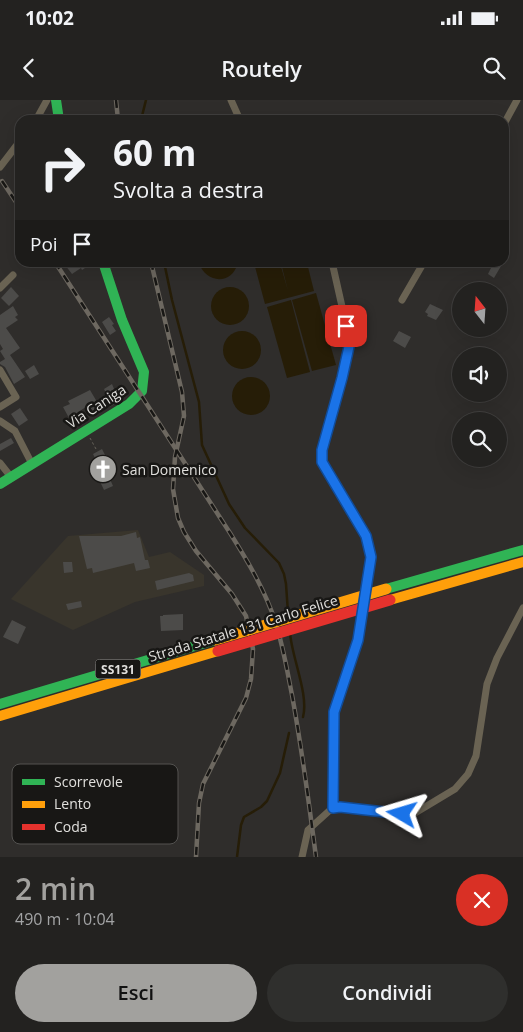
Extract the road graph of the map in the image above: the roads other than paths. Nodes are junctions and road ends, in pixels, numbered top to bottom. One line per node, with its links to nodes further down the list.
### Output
1 (47, 100): 5 (street)
2 (56, 100): 6 (main road)
3 (231, 100): 7 (street)
4 (517, 100): 8 (street)
5 (39, 115)
6 (58, 115)
7 (238, 115)
8 (509, 115)
9 (15, 149): 10 (street)
10 (0, 167)
11 (105, 267): 21 (main road, Via Caniga)
12 (333, 267): 31 (street)
13 (421, 267): 16 (street)
14 (14, 275): 15 (street)
15 (0, 288)
16 (402, 300)
17 (0, 370): 18 (street)
18 (0, 407)
19 (0, 421): 21 (street)
20 (0, 463): 22 (street)
21 (32, 464): 22 (main road, Via Caniga)
22 (11, 477): 23 (main road, Via Caniga)
23 (0, 484)
24 (523, 550): 26 (main road, Strada Statale 131 Carlo Felice / SS131)
25 (523, 562): 26 (main road, Strada Statale 131 Carlo Felice / SS131)
26 (493, 564): 28 (main road, Strada Statale 131 Carlo Felice / SS131, bridge)
27 (523, 608): 31 (street)
28 (23, 703): 29 (main road, Strada Statale 131 Carlo Felice / SS131); 30 (main road, Strada Statale 131 Carlo Felice / SS131)
29 (0, 704)
30 (0, 716)
31 (333, 808): 32 (street)
32 (302, 857)

